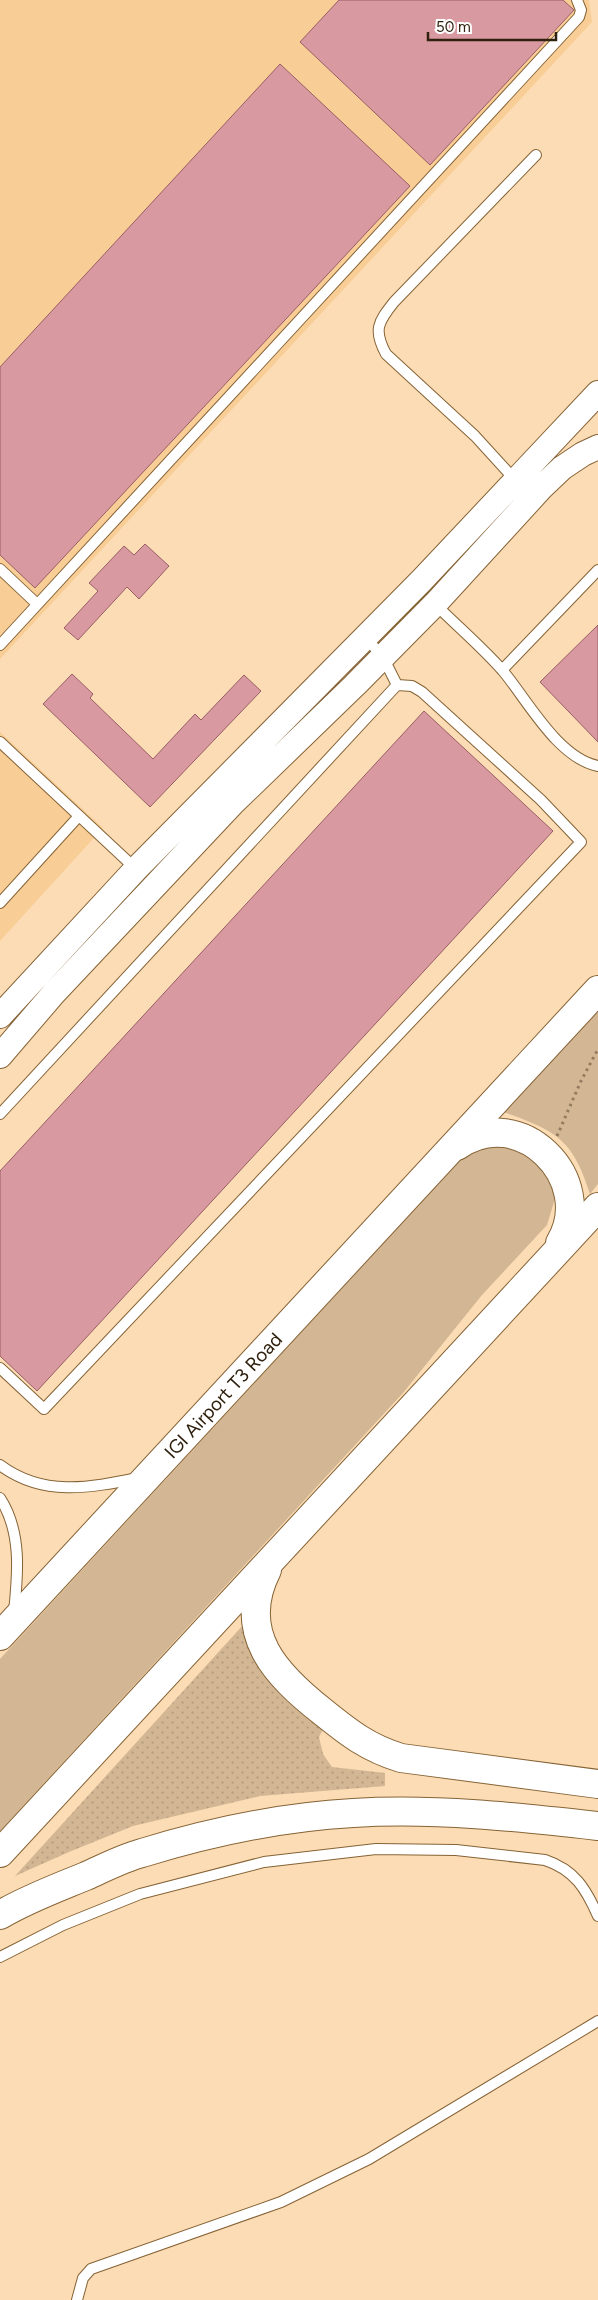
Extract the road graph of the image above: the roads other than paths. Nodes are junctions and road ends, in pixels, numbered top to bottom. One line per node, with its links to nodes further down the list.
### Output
1 (577, 0): 8 (lane)
2 (536, 155): 5 (lane)
3 (598, 393): 5 (street)
4 (598, 448): 9 (street)
5 (516, 481): 10 (street)
6 (0, 569): 8 (lane)
7 (598, 570): 13 (lane)
8 (37, 604): 11 (lane)
9 (435, 604): 12 (street); 13 (lane)
10 (366, 638): 12 (lane); 18 (street)
11 (0, 645)
12 (383, 657): 14 (lane); 22 (street)
13 (502, 670): 16 (lane)
14 (397, 685): 23 (lane); 27 (lane)
15 (0, 742): 17 (lane)
16 (598, 766)
17 (78, 816): 18 (lane); 19 (lane)
18 (136, 869): 21 (street)
19 (0, 903)
20 (598, 990): 24 (main road)
21 (0, 1016)
22 (0, 1056)
23 (0, 1114)
24 (444, 1156): 26 (main road); 29 (main road, IGI Airport T3 Road)
25 (598, 1207): 26 (main road)
26 (553, 1256): 31 (main road)
27 (0, 1368)
28 (0, 1465): 29 (lane)
29 (148, 1476): 32 (main road, IGI Airport T3 Road)
30 (0, 1498): 32 (lane)
31 (273, 1558): 33 (main road); 35 (main road)
32 (6, 1630)
33 (598, 1784)
34 (598, 1826): 36 (main road)
35 (0, 1853)
36 (0, 1915)
37 (598, 1916): 38 (lane)
38 (0, 1957)
39 (598, 2021): 40 (lane)
40 (77, 2300)

